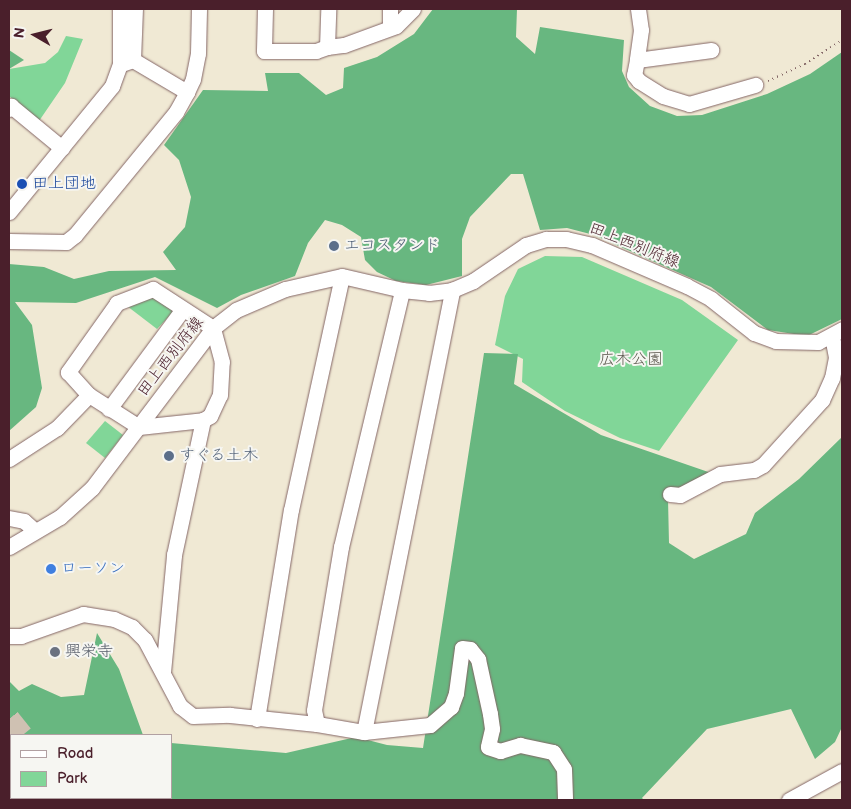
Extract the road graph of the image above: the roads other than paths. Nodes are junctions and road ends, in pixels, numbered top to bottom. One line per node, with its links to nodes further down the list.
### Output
1 (120, 9): 13 (street)
2 (135, 9): 13 (street)
3 (199, 9): 15 (street)
4 (265, 9): 10 (street)
5 (328, 9): 10 (street)
6 (390, 9): 9 (street)
7 (413, 9): 9 (street)
8 (638, 9): 12 (street)
9 (390, 27): 10 (street)
10 (327, 47)
11 (712, 50): 12 (street)
12 (637, 60): 14 (street)
13 (127, 62): 15 (street); 17 (street)
14 (755, 85)
15 (187, 92): 19 (street)
16 (10, 105): 17 (street)
17 (62, 148): 18 (street)
18 (9, 212)
19 (9, 241)
20 (342, 276): 21 (street, 田上西別府線); 24 (street, 田上西別府線); 38 (street)
21 (402, 290): 22 (street, 田上西別府線); 39 (street)
22 (452, 290): 25 (street, 田上西別府線); 40 (street)
23 (183, 309): 24 (street); 27 (street); 28 (street)
24 (213, 328): 29 (street); 30 (street, 田上西別府線)
25 (837, 332): 26 (street); 32 (street)
26 (842, 348)
27 (89, 395): 28 (street); 31 (street)
28 (109, 409): 30 (street)
29 (203, 420): 30 (street); 37 (street)
30 (139, 427): 34 (street, 田上西別府線)
31 (9, 458)
32 (670, 494)
33 (9, 518): 34 (street)
34 (35, 531): 35 (street, 田上西別府線)
35 (9, 548)
36 (9, 636): 37 (street)
37 (163, 672): 38 (street)
38 (257, 719): 39 (street)
39 (317, 724): 40 (street)
40 (364, 732): 42 (street)
41 (842, 771): 43 (street)
42 (565, 800)
43 (790, 800)

